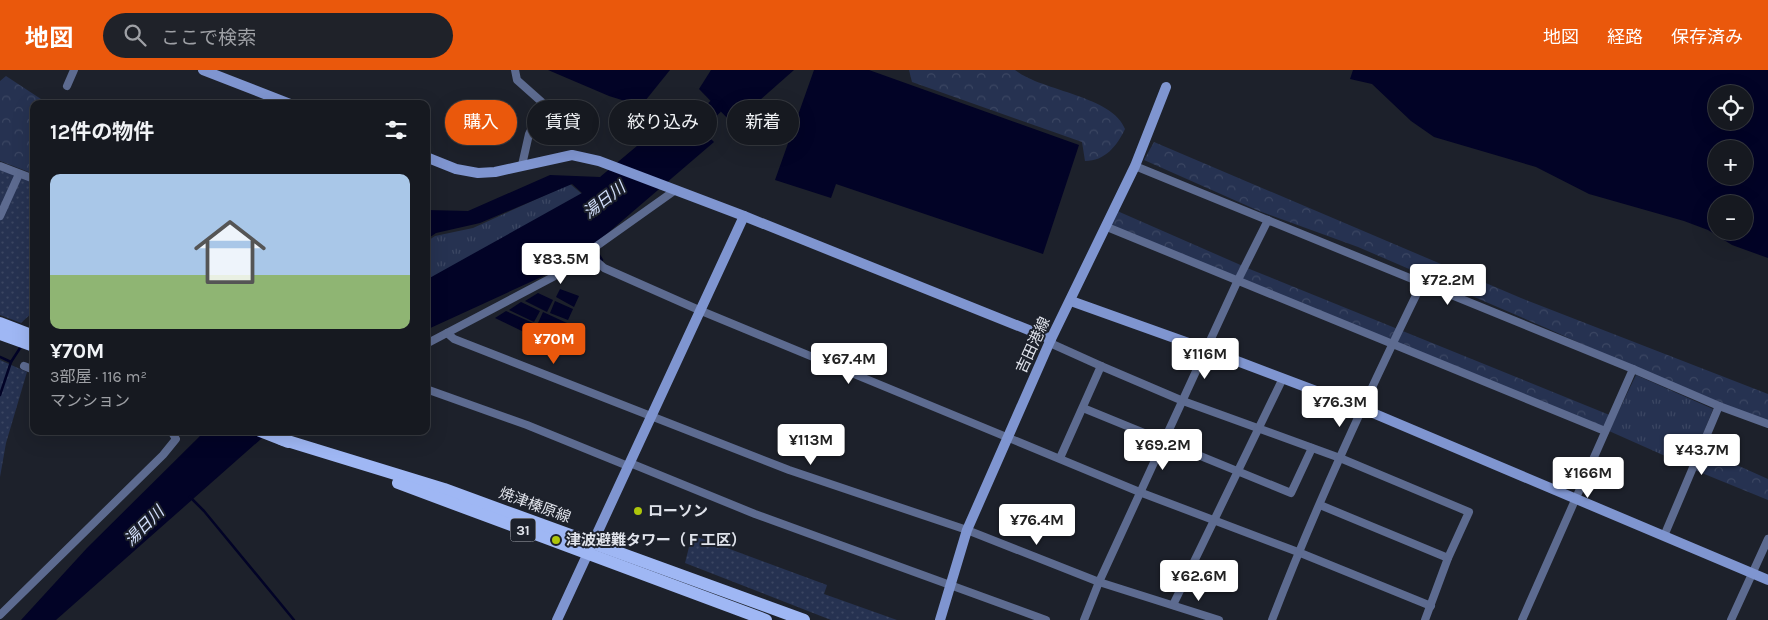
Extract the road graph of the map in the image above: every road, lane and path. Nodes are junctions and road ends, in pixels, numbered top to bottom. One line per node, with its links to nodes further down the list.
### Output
1 (74, 70): 4 (street)
2 (203, 70): 6 (street)
3 (515, 70): 8 (street)
4 (67, 86)
5 (1166, 87): 10 (street, 吉田港線)
6 (280, 100)
7 (430, 158): 8 (street)
8 (522, 165): 13 (street)
9 (0, 166): 11 (street)
10 (1135, 166): 16 (street); 17 (street, 吉田港線)
11 (19, 174): 12 (street); 14 (street)
12 (30, 178)
13 (672, 190): 15 (street); 18 (street)
14 (0, 216)
15 (744, 216): 22 (street); 26 (street)
16 (1268, 220): 19 (street); 20 (street)
17 (1107, 226): 19 (street); 21 (street, 吉田港線)
18 (587, 253): 22 (street); 24 (street)
19 (1238, 280): 29 (street); 30 (street)
20 (1422, 283): 29 (street); 34 (street)
21 (1071, 301): 26 (street, 吉田港線); 30 (street)
22 (699, 310): 41 (street); 47 (street)
23 (5, 330): 25 (main road); 28 (main road)
24 (447, 333): 27 (street); 41 (street)
25 (30, 335)
26 (1050, 341): 32 (street); 47 (street, 吉田港線)
27 (430, 342)
28 (30, 344)
29 (1392, 344): 40 (street); 44 (street)
30 (1208, 350): 35 (street); 37 (street)
31 (24, 366): 33 (street)
32 (1101, 366): 37 (street); 39 (street)
33 (30, 368)
34 (1633, 369): 38 (street); 44 (street)
35 (1283, 378): 40 (street); 43 (street)
36 (430, 390): 52 (street)
37 (1183, 401): 43 (street); 48 (street)
38 (1719, 406): 42 (street); 59 (street)
39 (1083, 408): 48 (street); 50 (street)
40 (1361, 408): 51 (street); 55 (street)
41 (650, 416): 52 (street); 58 (street)
42 (1768, 424)
43 (1258, 429): 49 (street); 53 (street)
44 (1606, 431): 55 (street)
45 (174, 435): 70 (street)
46 (270, 435): 61 (main road, 焼津榛原線 / 31)
47 (1008, 438): 50 (street); 58 (street, 吉田港線)
48 (1164, 440): 53 (street); 54 (street)
49 (1312, 448): 51 (street); 53 (street)
50 (1060, 458): 54 (street)
51 (1340, 458): 56 (street); 63 (street)
52 (629, 465): 61 (street); 67 (street)
53 (1238, 472): 57 (street)
54 (1142, 493): 57 (street); 66 (street)
55 (1576, 498): 59 (street); 80 (street)
56 (1320, 506): 62 (street); 63 (street)
57 (1212, 520): 62 (street); 68 (street)
58 (967, 530): 66 (street); 67 (street, 吉田港線)
59 (1664, 536): 64 (street)
60 (1768, 539): 64 (street)
61 (589, 548): 71 (street); 72 (main road, 焼津榛原線 / 31); 73 (main road, 焼津榛原線 / 31)
62 (1298, 552): 69 (street); 78 (street)
63 (1448, 558): 69 (street)
64 (1751, 574): 65 (street); 81 (street)
65 (1768, 580)
66 (1099, 582): 68 (street); 76 (street)
67 (950, 585): 74 (street, 吉田港線); 75 (street)
68 (1173, 606): 77 (street)
69 (1431, 606): 79 (street)
70 (0, 615)
71 (559, 620)
72 (766, 620)
73 (804, 620)
74 (940, 620)
75 (1046, 620)
76 (1084, 620)
77 (1219, 620)
78 (1272, 620)
79 (1425, 620)
80 (1522, 620)
81 (1731, 620)

